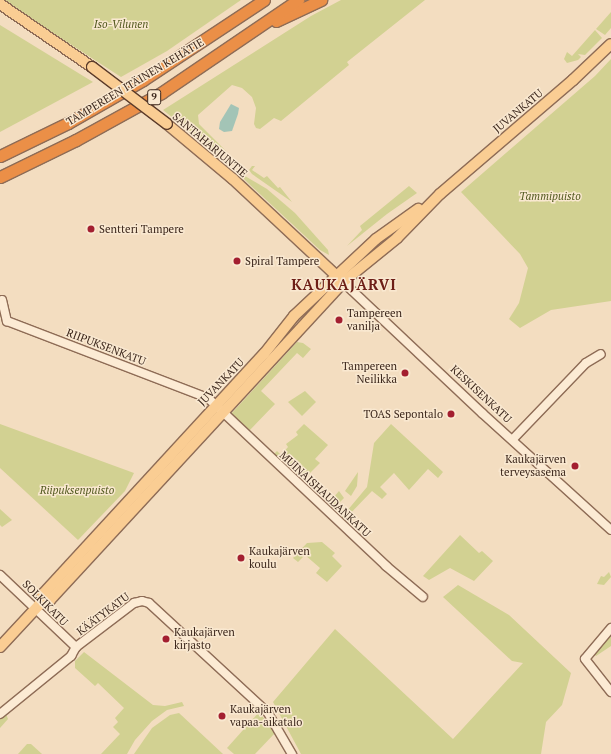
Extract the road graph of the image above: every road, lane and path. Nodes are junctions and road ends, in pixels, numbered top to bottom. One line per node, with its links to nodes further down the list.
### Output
1 (252, 0): 6 (highway)
2 (264, 0): 6 (highway, TAMPEREEN ITÄINEN KEHÄTIE / 9)
3 (298, 0): 7 (highway, TAMPEREEN ITÄINEN KEHÄTIE / 9)
4 (321, 0): 7 (highway)
5 (0, 4): 12 (main road, SANTAHARJUNTIE, bridge)
6 (226, 27): 9 (highway, TAMPEREEN ITÄINEN KEHÄTIE / 9)
7 (250, 33): 10 (highway, TAMPEREEN ITÄINEN KEHÄTIE / 9)
8 (611, 44): 11 (main road, JUVANKATU)
9 (0, 156)
10 (0, 177)
11 (440, 194): 12 (main road, JUVANKATU); 13 (main road, JUVANKATU)
12 (335, 274): 13 (main road, KESKISENKATU); 16 (main road, JUVANKATU)
13 (343, 282): 17 (main road, JUVANKATU); 18 (street, KESKISENKATU)
14 (2, 300): 16 (street, RIIPUKSENKATU)
15 (601, 354): 18 (street)
16 (215, 405): 17 (street, MUINAISHAUDANKATU); 22 (main road, JUVANKATU)
17 (223, 413): 21 (street, MUINAISHAUDANKATU); 22 (main road, JUVANKATU)
18 (513, 439): 19 (street, KESKISENKATU)
19 (611, 530)
20 (0, 575): 22 (street, SOLKIKATU)
21 (423, 597)
22 (37, 606): 24 (main road, JUVANKATU); 25 (street, SOLKIKATU)
23 (611, 628): 26 (street)
24 (0, 647)
25 (76, 647): 27 (street, KÄÄTYKATU); 28 (street, KÄÄTYKATU)
26 (611, 692)
27 (0, 714)
28 (292, 754)

